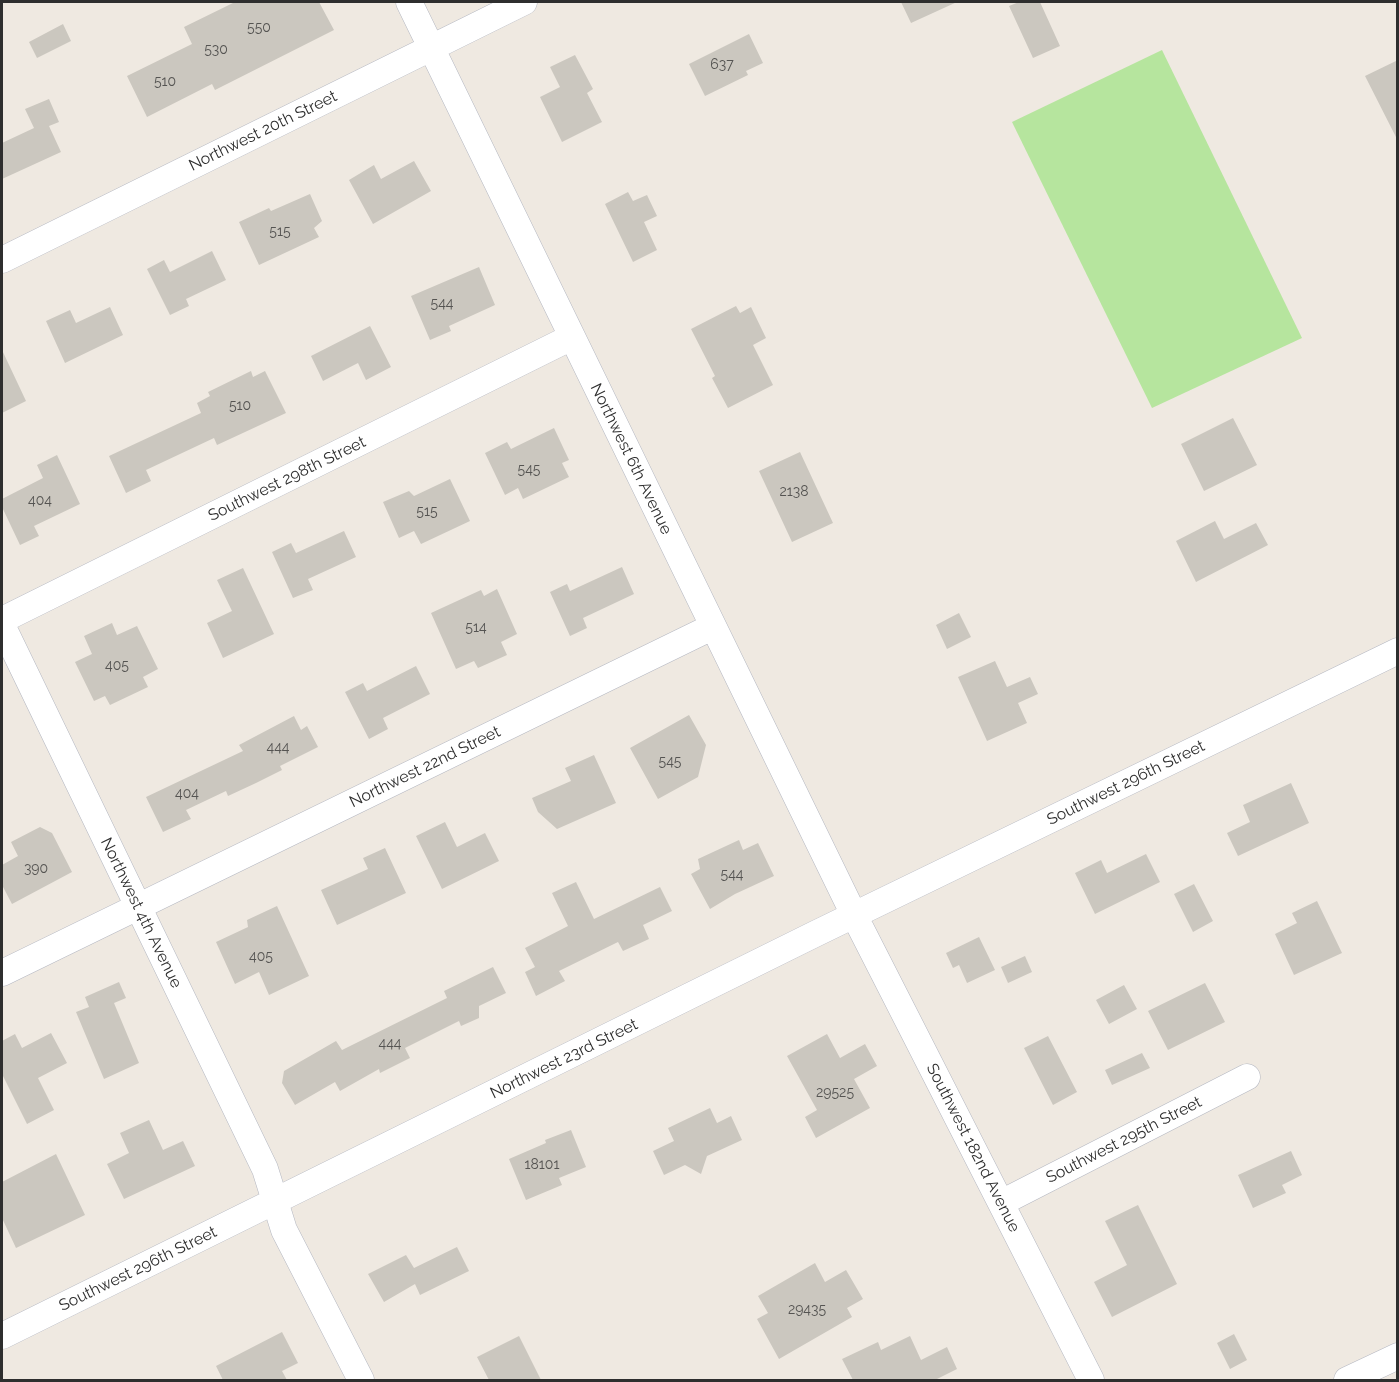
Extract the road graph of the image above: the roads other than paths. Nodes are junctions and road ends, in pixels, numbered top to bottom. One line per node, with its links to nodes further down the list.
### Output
1 (409, 2): 3 (street, Northwest 6th Avenue)
2 (524, 2): 3 (street, Northwest 20th Street)
3 (431, 48): 4 (street, Northwest 20th Street); 5 (street, Northwest 6th Avenue)
4 (2, 261)
5 (572, 338): 6 (street, Southwest 298th Street); 8 (street, Northwest 6th Avenue)
6 (2, 620)
7 (2, 625): 10 (street, Northwest 4th Avenue)
8 (712, 627): 10 (street, Northwest 22nd Street); 11 (street, Northwest 6th Avenue)
9 (1398, 651): 11 (street, Southwest 296th Street)
10 (138, 906): 12 (street, Northwest 22nd Street); 14 (street, Northwest 4th Avenue)
11 (854, 915): 14 (street, Northwest 23rd Street); 15 (street, Southwest 182nd Avenue)
12 (2, 973)
13 (1247, 1077): 15 (street, Southwest 295th Street)
14 (274, 1202): 16 (street, Southwest 296th Street); 18 (street, Northwest 4th Avenue)
15 (1001, 1203): 19 (street, Southwest 182nd Avenue)
16 (2, 1336)
17 (1398, 1356): 20 (street)
18 (361, 1380)
19 (1091, 1380)
20 (1347, 1380)

